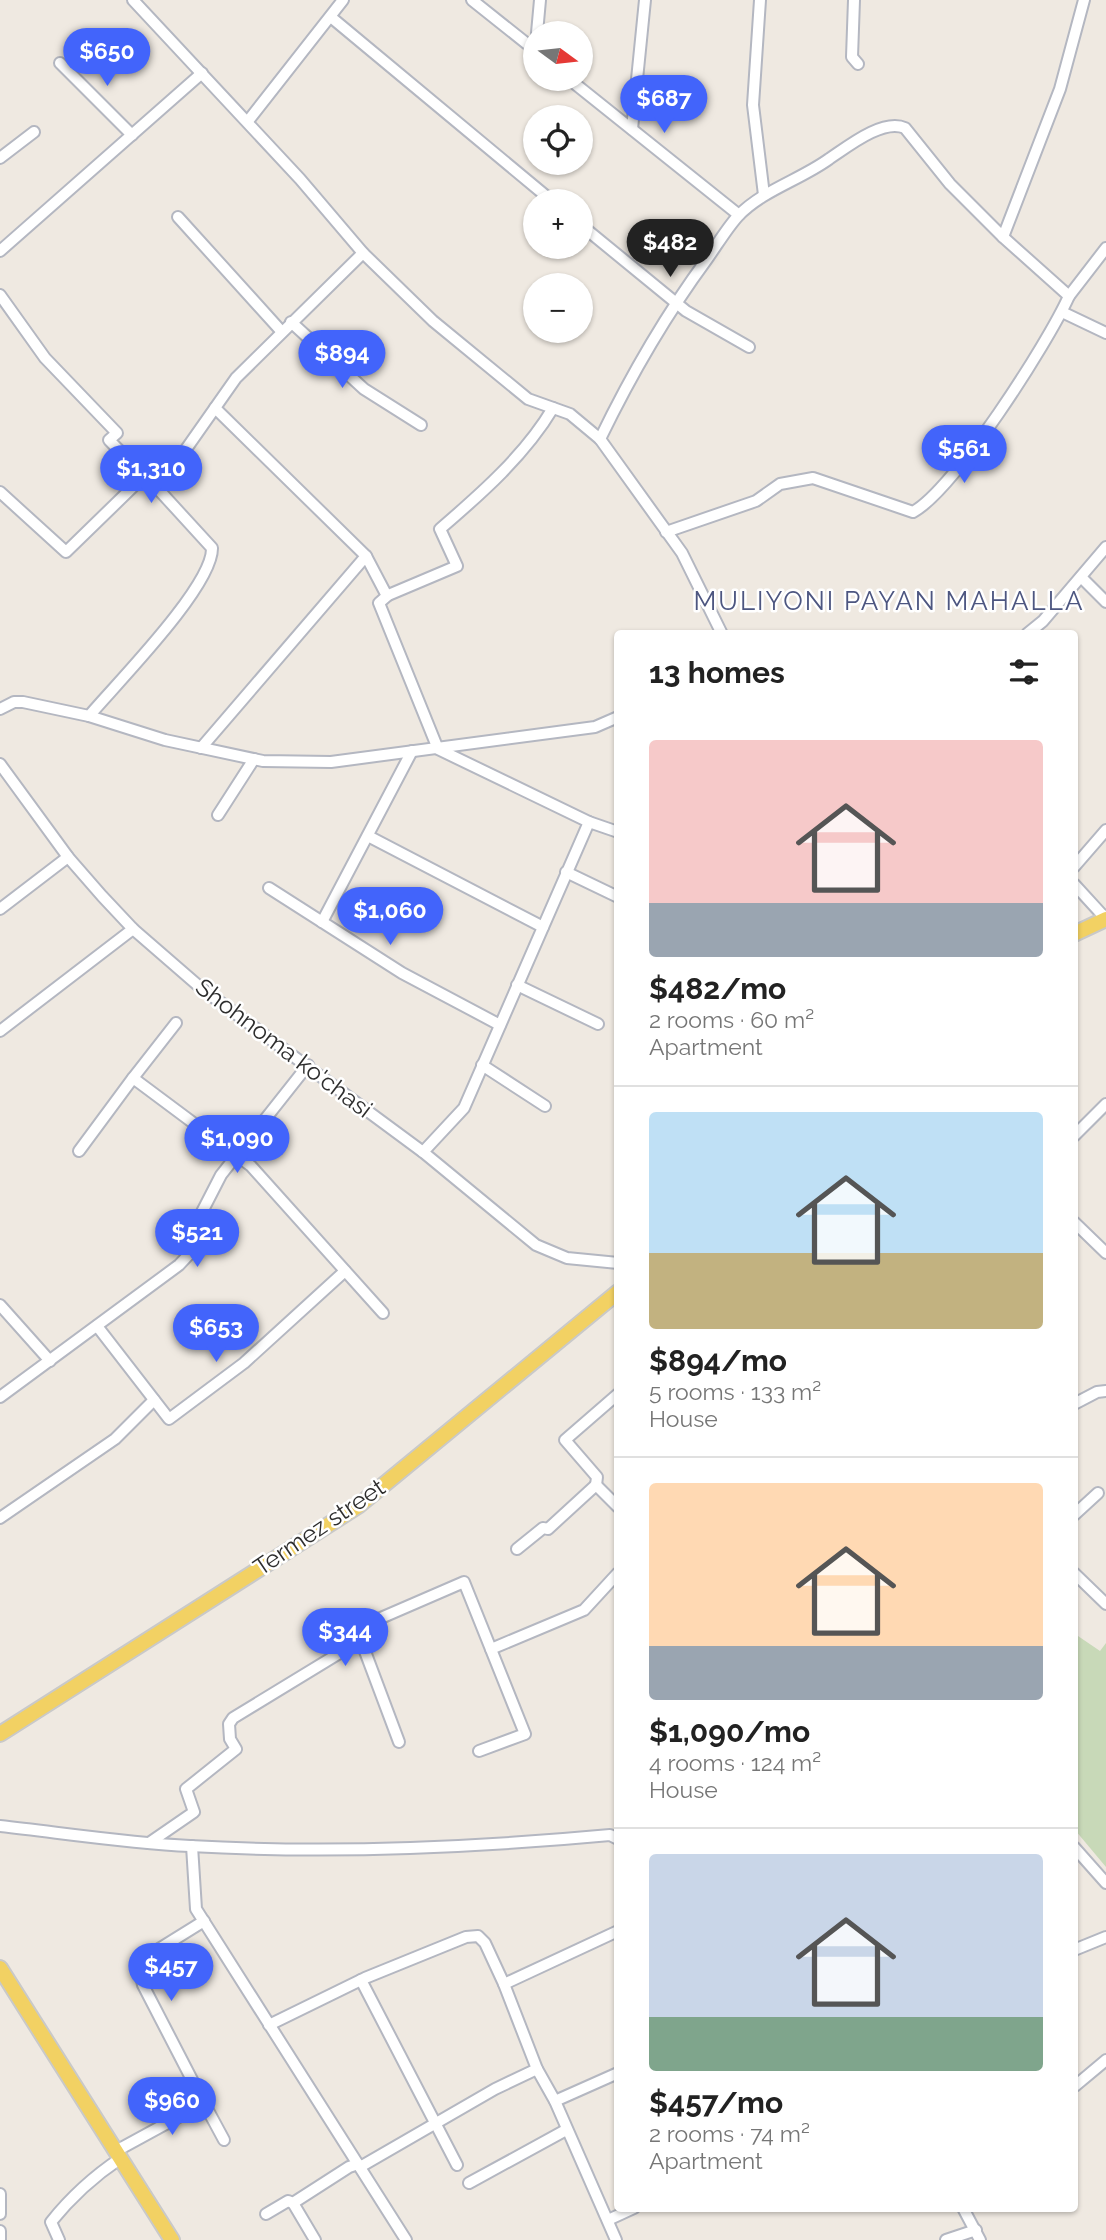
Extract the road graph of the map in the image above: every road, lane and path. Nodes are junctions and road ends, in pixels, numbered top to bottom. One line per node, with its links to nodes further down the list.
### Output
1 (133, 0): 14 (street)
2 (343, 0): 9 (street)
3 (472, 0): 11 (street)
4 (540, 0): 10 (street)
5 (645, 0): 17 (street)
6 (760, 0): 22 (street)
7 (854, 0): 13 (street)
8 (1084, 0): 26 (street)
9 (332, 18): 16 (street); 21 (street)
10 (538, 21)
11 (523, 41)
12 (60, 63): 19 (street)
13 (858, 64)
14 (202, 73): 16 (street); 19 (street)
15 (584, 91): 17 (street)
16 (248, 121): 29 (street)
17 (632, 129): 23 (street)
18 (34, 132): 20 (street)
19 (132, 135): 28 (street)
20 (0, 158)
21 (538, 189)
22 (764, 195): 23 (street); 26 (street)
23 (739, 215): 32 (street)
24 (178, 217): 37 (street)
25 (593, 235): 32 (street)
26 (1003, 237): 31 (street)
27 (1106, 248): 31 (street)
28 (0, 251)
29 (363, 253): 36 (street); 41 (street)
30 (0, 295): 33 (street)
31 (1069, 296): 34 (street)
32 (676, 304): 39 (street); 43 (street)
33 (10, 312): 35 (street); 44 (street)
34 (1062, 312): 38 (street); 47 (street)
35 (0, 319)
36 (291, 322): 37 (street); 42 (street)
37 (282, 332): 40 (street)
38 (1106, 333)
39 (749, 348)
40 (215, 408): 45 (street); 49 (street)
41 (553, 408): 43 (street); 51 (street)
42 (421, 425)
43 (600, 439): 47 (street)
44 (148, 480): 45 (street); 46 (street)
45 (158, 489): 56 (street)
46 (0, 492)
47 (666, 531): 53 (street)
48 (1106, 547): 50 (street)
49 (366, 556): 51 (street); 58 (street)
50 (1081, 577): 52 (street); 54 (street)
51 (386, 596): 59 (street)
52 (1106, 602)
53 (720, 630)
54 (1032, 630)
55 (0, 709): 56 (street)
56 (89, 716): 58 (street)
57 (614, 719): 59 (street)
58 (201, 748): 61 (street)
59 (438, 750): 60 (street); 64 (street)
60 (412, 751): 61 (street); 67 (street)
61 (254, 759): 63 (street)
62 (1, 769): 68 (street, Shohnoma ko'chasi)
63 (218, 815)
64 (589, 822): 66 (street); 70 (street)
65 (1106, 830): 69 (street)
66 (614, 831)
67 (368, 836): 76 (street); 77 (street)
68 (68, 857): 74 (street); 78 (street, Shohnoma ko'chasi)
69 (1078, 862)
70 (566, 872): 73 (street); 77 (street)
71 (269, 888): 76 (street)
72 (1078, 888): 75 (street)
73 (614, 895)
74 (0, 909)
75 (1106, 919): 79 (main road)
76 (321, 922): 83 (street)
77 (543, 927): 80 (street)
78 (133, 929): 84 (street); 85 (street, Shohnoma ko'chasi)
79 (1078, 932)
80 (517, 985): 82 (street); 83 (street)
81 (176, 1023): 87 (street)
82 (598, 1024)
83 (500, 1025): 86 (street)
84 (0, 1031)
85 (308, 1065): 92 (street, Shohnoma ko'chasi); 93 (street)
86 (482, 1065): 89 (street); 92 (street)
87 (133, 1078): 91 (street); 93 (street)
88 (1106, 1104): 90 (street)
89 (545, 1106)
90 (1078, 1132)
91 (79, 1151)
92 (423, 1152): 96 (street, Shohnoma ko'chasi)
93 (236, 1154): 97 (street); 101 (street)
94 (1078, 1226): 95 (street)
95 (1106, 1253)
96 (614, 1262)
97 (345, 1271): 100 (street); 106 (street)
98 (614, 1295): 119 (main road, Termez street)
99 (0, 1305): 102 (street)
100 (383, 1313)
101 (97, 1326): 102 (street); 106 (street)
102 (50, 1360): 104 (street)
103 (1106, 1391): 107 (street)
104 (0, 1397)
105 (614, 1397): 108 (street)
106 (154, 1400): 112 (street)
107 (1078, 1402)
108 (596, 1485): 110 (street); 113 (street)
109 (1098, 1493): 111 (street)
110 (614, 1503)
111 (1078, 1511)
112 (0, 1518)
113 (517, 1549)
114 (614, 1577): 118 (street)
115 (1078, 1577): 116 (street)
116 (1106, 1604)
117 (357, 1630): 118 (street); 120 (street); 124 (street)
118 (491, 1649): 121 (street)
119 (0, 1734)
120 (399, 1742)
121 (479, 1751)
122 (0, 1826): 124 (street)
123 (614, 1837): 125 (street)
124 (149, 1843): 125 (street)
125 (192, 1846): 128 (street)
126 (1078, 1852): 127 (street)
127 (1106, 1883)
128 (204, 1921): 135 (street); 141 (street)
129 (614, 1933): 134 (street)
130 (1106, 1937): 131 (street)
131 (1078, 1948)
132 (0, 1968): 145 (main road)
133 (361, 1980): 134 (street); 135 (street); 142 (street)
134 (504, 1984): 137 (street)
135 (269, 2025): 147 (street)
136 (1106, 2060): 139 (street)
137 (537, 2069): 140 (street); 142 (street)
138 (614, 2075): 140 (street)
139 (1078, 2083)
140 (555, 2101): 143 (street)
141 (204, 2103): 144 (street); 145 (street)
142 (434, 2123): 146 (street); 147 (street)
143 (566, 2130): 148 (street); 155 (street)
144 (224, 2140)
145 (118, 2154): 160 (street); 161 (main road)
146 (457, 2165)
147 (359, 2166): 150 (street); 163 (street)
148 (469, 2183)
149 (0, 2194): 153 (street)
150 (293, 2203): 154 (street); 162 (street)
151 (625, 2212): 155 (street)
152 (965, 2212): 157 (street)
153 (0, 2214)
154 (266, 2214)
155 (608, 2220): 159 (street)
156 (0, 2231): 158 (street)
157 (978, 2235): 164 (street)
158 (0, 2239)
159 (614, 2239)
160 (59, 2240)
161 (172, 2240)
162 (314, 2240)
163 (406, 2240)
164 (946, 2240)

